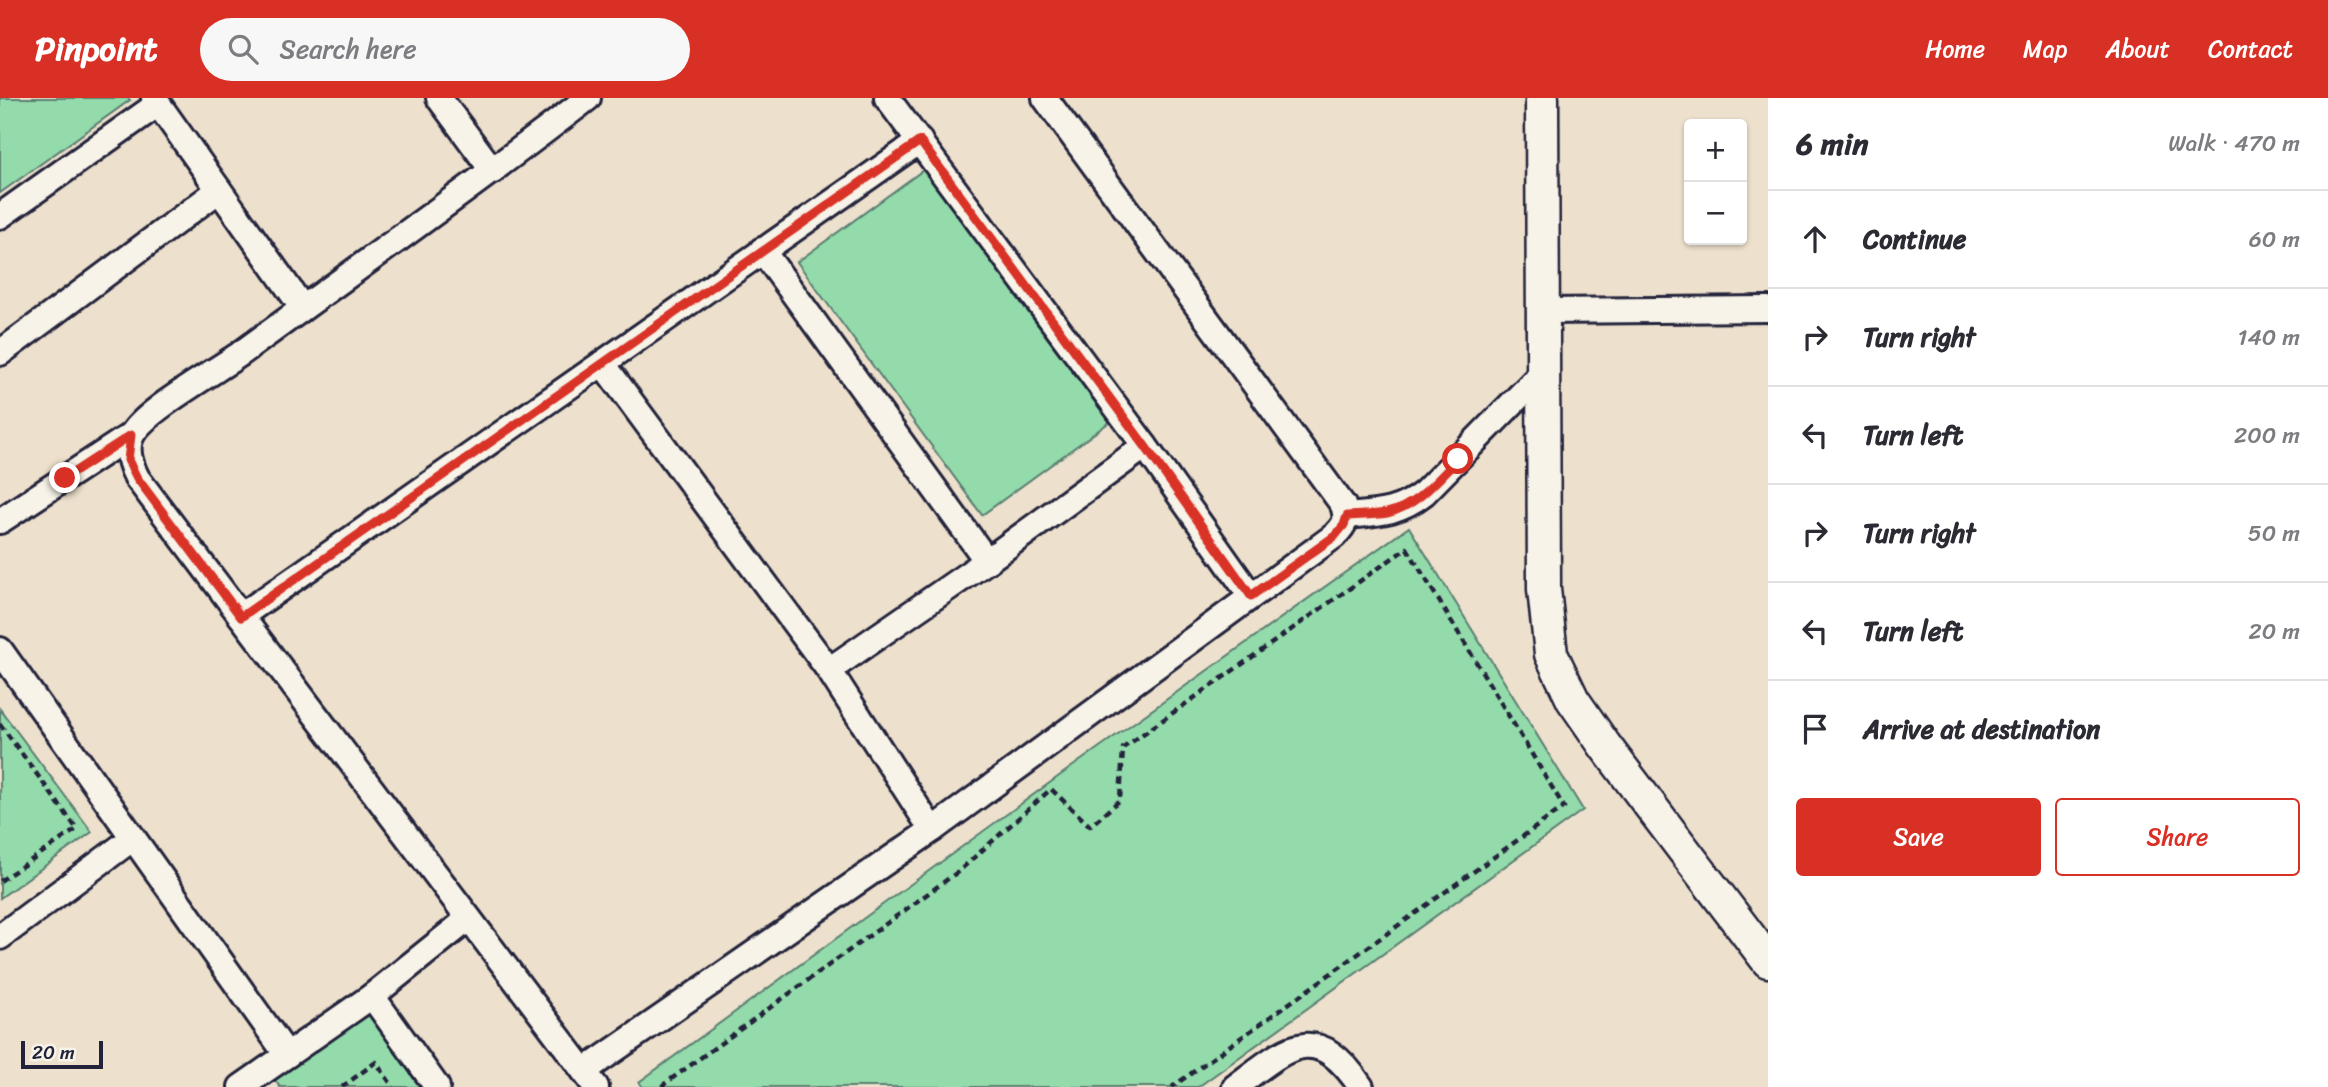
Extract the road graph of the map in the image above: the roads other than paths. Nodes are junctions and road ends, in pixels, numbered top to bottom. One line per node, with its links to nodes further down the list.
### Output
1 (439, 98): 8 (street)
2 (588, 98): 8 (street)
3 (887, 98): 7 (street)
4 (1045, 98): 20 (street)
5 (1542, 98): 14 (street)
6 (156, 101): 9 (street); 10 (street)
7 (920, 141): 11 (street); 19 (street)
8 (493, 171): 12 (street)
9 (219, 190): 12 (street); 15 (street)
10 (0, 216)
11 (762, 250): 16 (street); 22 (street)
12 (302, 307): 18 (street)
13 (1768, 309): 14 (street)
14 (1543, 311): 17 (street)
15 (0, 354)
16 (603, 364): 24 (street); 26 (street)
17 (1543, 372): 20 (street); 31 (street)
18 (131, 435): 21 (street); 24 (street)
19 (1145, 446): 22 (street); 23 (street)
20 (1347, 516): 23 (street)
21 (0, 521)
22 (987, 561): 26 (street)
23 (1251, 596): 27 (street)
24 (241, 617): 29 (street)
25 (0, 650): 28 (street)
26 (829, 670): 27 (street)
27 (932, 830): 34 (street)
28 (133, 838): 30 (street); 33 (street)
29 (468, 919): 32 (street); 34 (street)
30 (0, 937)
31 (1768, 961)
32 (372, 996): 33 (street); 36 (street)
33 (287, 1055): 35 (street)
34 (590, 1079)
35 (241, 1087)
36 (436, 1087)
37 (1235, 1087): 38 (street)
38 (1362, 1087)

